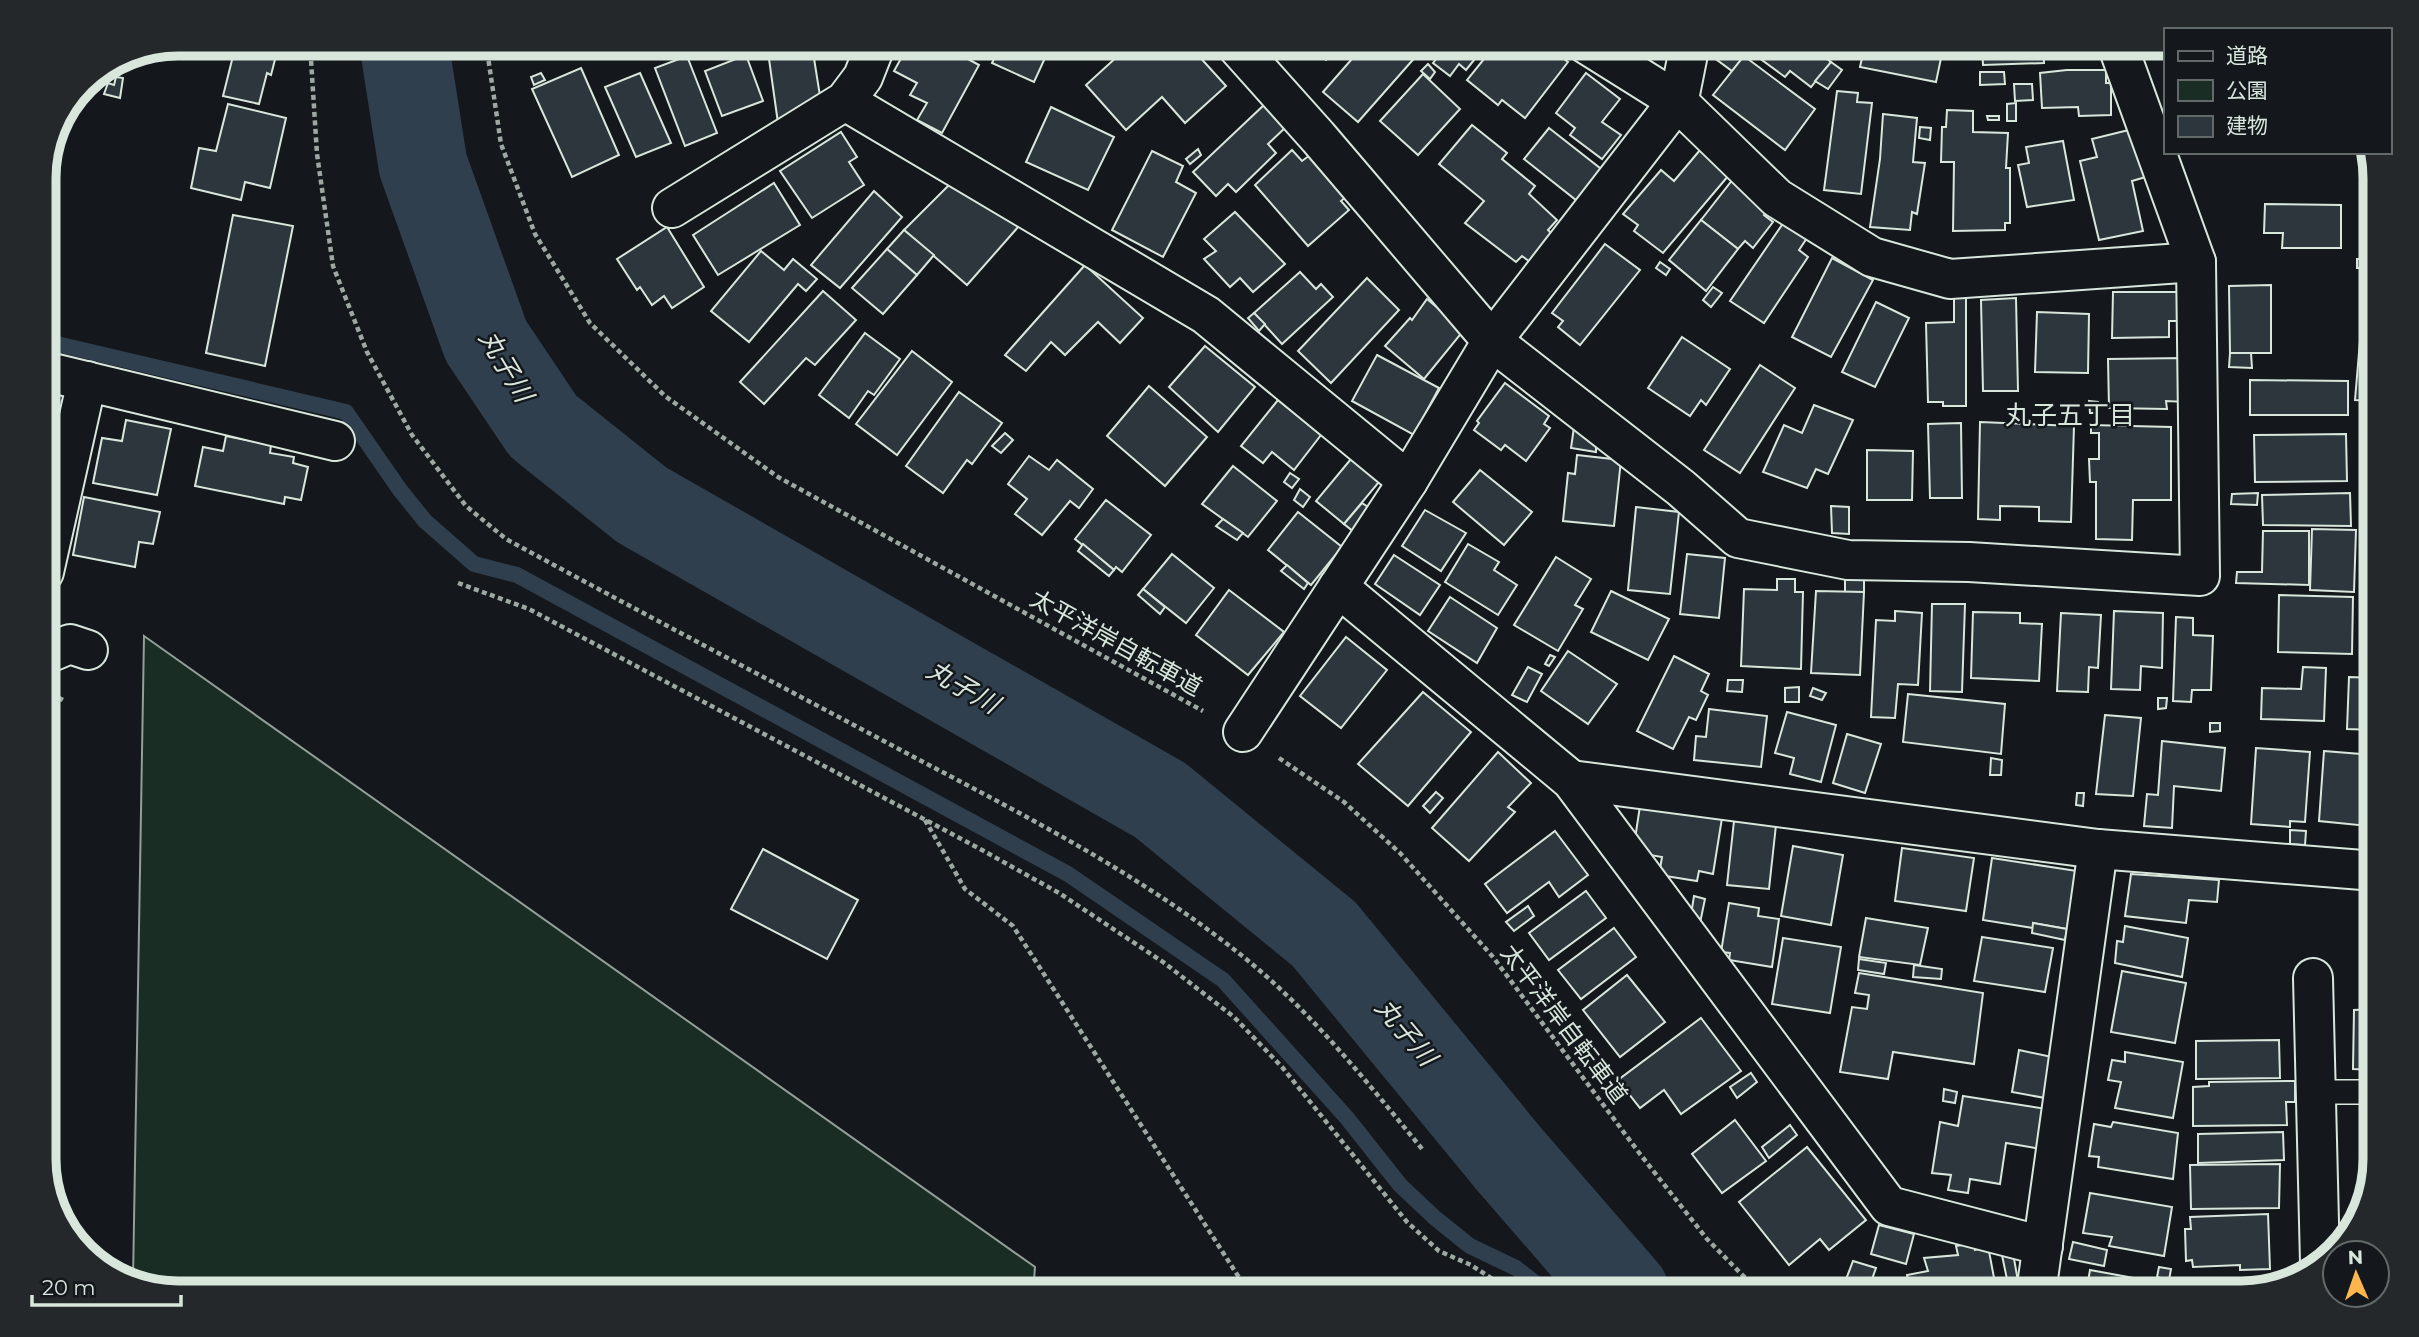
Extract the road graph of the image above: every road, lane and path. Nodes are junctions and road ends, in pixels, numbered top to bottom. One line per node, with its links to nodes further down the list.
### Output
1 (311, 56): 30 (path)
2 (488, 56): 22 (path, 太平洋岸自転車道)
3 (871, 56): 8 (street)
4 (1246, 56): 12 (street)
5 (1605, 56): 9 (street)
6 (1687, 56): 9 (street)
7 (2121, 56): 11 (street)
8 (845, 101): 10 (street); 16 (street)
9 (1677, 101): 11 (street); 12 (street)
10 (671, 208)
11 (2196, 262): 12 (street)
12 (1492, 341): 16 (street)
13 (56, 374): 14 (street)
14 (87, 381): 15 (street); 17 (street)
15 (335, 441)
16 (1408, 481): 19 (street)
17 (56, 519)
18 (458, 583): 24 (path)
19 (1338, 587): 22 (street); 23 (street)
20 (56, 650): 21 (street)
21 (88, 650)
22 (1243, 732): 35 (path, 太平洋岸自転車道)
23 (1571, 780): 25 (street); 31 (street)
24 (925, 820): 33 (path); 34 (path)
25 (2098, 849): 26 (street); 31 (street)
26 (2363, 870)
27 (2313, 978): 28 (street)
28 (2316, 1092): 29 (lane); 32 (street)
29 (2363, 1092)
30 (1423, 1150)
31 (2043, 1246): 36 (street)
32 (2320, 1252)
33 (1241, 1281)
34 (1496, 1281)
35 (1748, 1281)
36 (2038, 1281)

